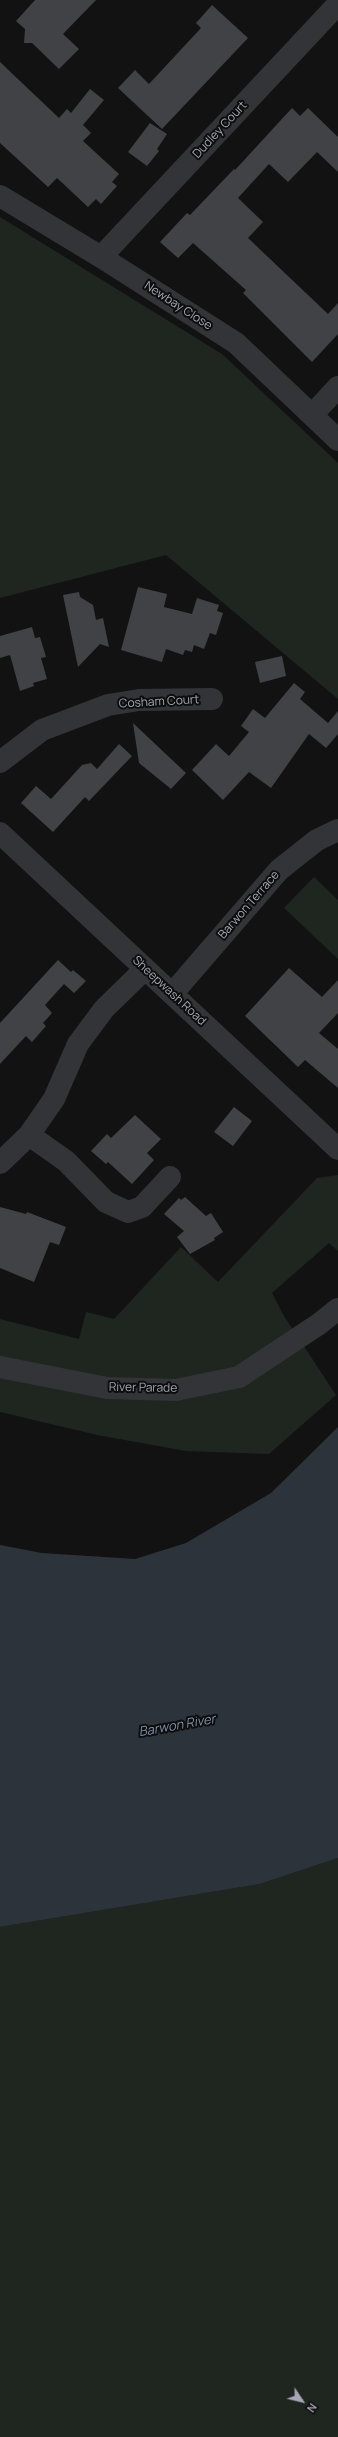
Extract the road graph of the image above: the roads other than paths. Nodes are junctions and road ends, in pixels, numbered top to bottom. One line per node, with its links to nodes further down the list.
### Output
1 (338, 4): 3 (street, Dudley Court)
2 (0, 196): 3 (street, Newbay Close)
3 (101, 257): 5 (street, Newbay Close)
4 (338, 387): 5 (street)
5 (312, 415): 6 (street, Newbay Close)
6 (338, 440)
7 (212, 699): 8 (street, Cosham Court)
8 (0, 762)
9 (338, 830): 12 (street, Barwon Terrace)
10 (0, 833): 11 (street, Sheepwash Road)
11 (146, 969): 12 (street, Sheepwash Road); 13 (street)
12 (172, 994): 14 (street, Sheepwash Road)
13 (28, 1135): 15 (street); 16 (street)
14 (338, 1149)
15 (0, 1163)
16 (170, 1177)
17 (338, 1309): 18 (street, River Parade)
18 (0, 1367)

